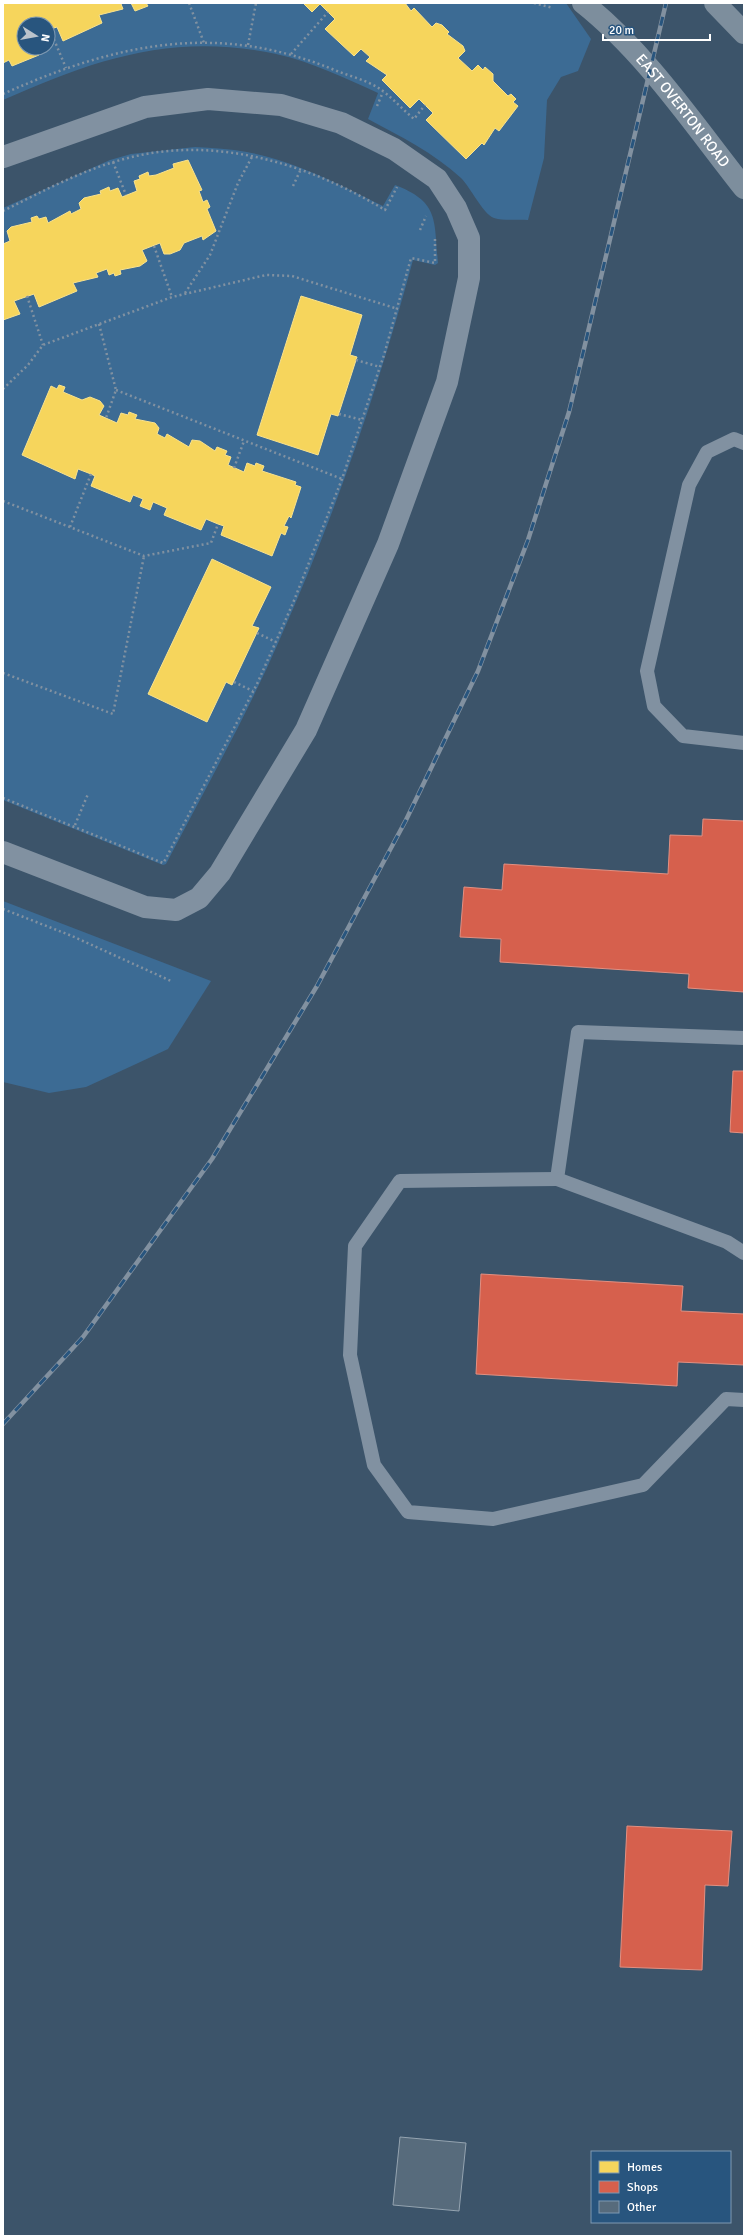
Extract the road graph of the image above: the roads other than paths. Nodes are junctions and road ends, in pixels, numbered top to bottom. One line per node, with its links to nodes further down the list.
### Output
1 (583, 3): 5 (street, EAST OVERTON ROAD)
2 (715, 3): 3 (street)
3 (744, 33)
4 (3, 157): 8 (street)
5 (744, 188)
6 (744, 443): 7 (lane)
7 (744, 743)
8 (3, 852)
9 (744, 1038): 10 (lane)
10 (557, 1179): 11 (lane); 12 (lane)
11 (744, 1253)
12 (744, 1400)

